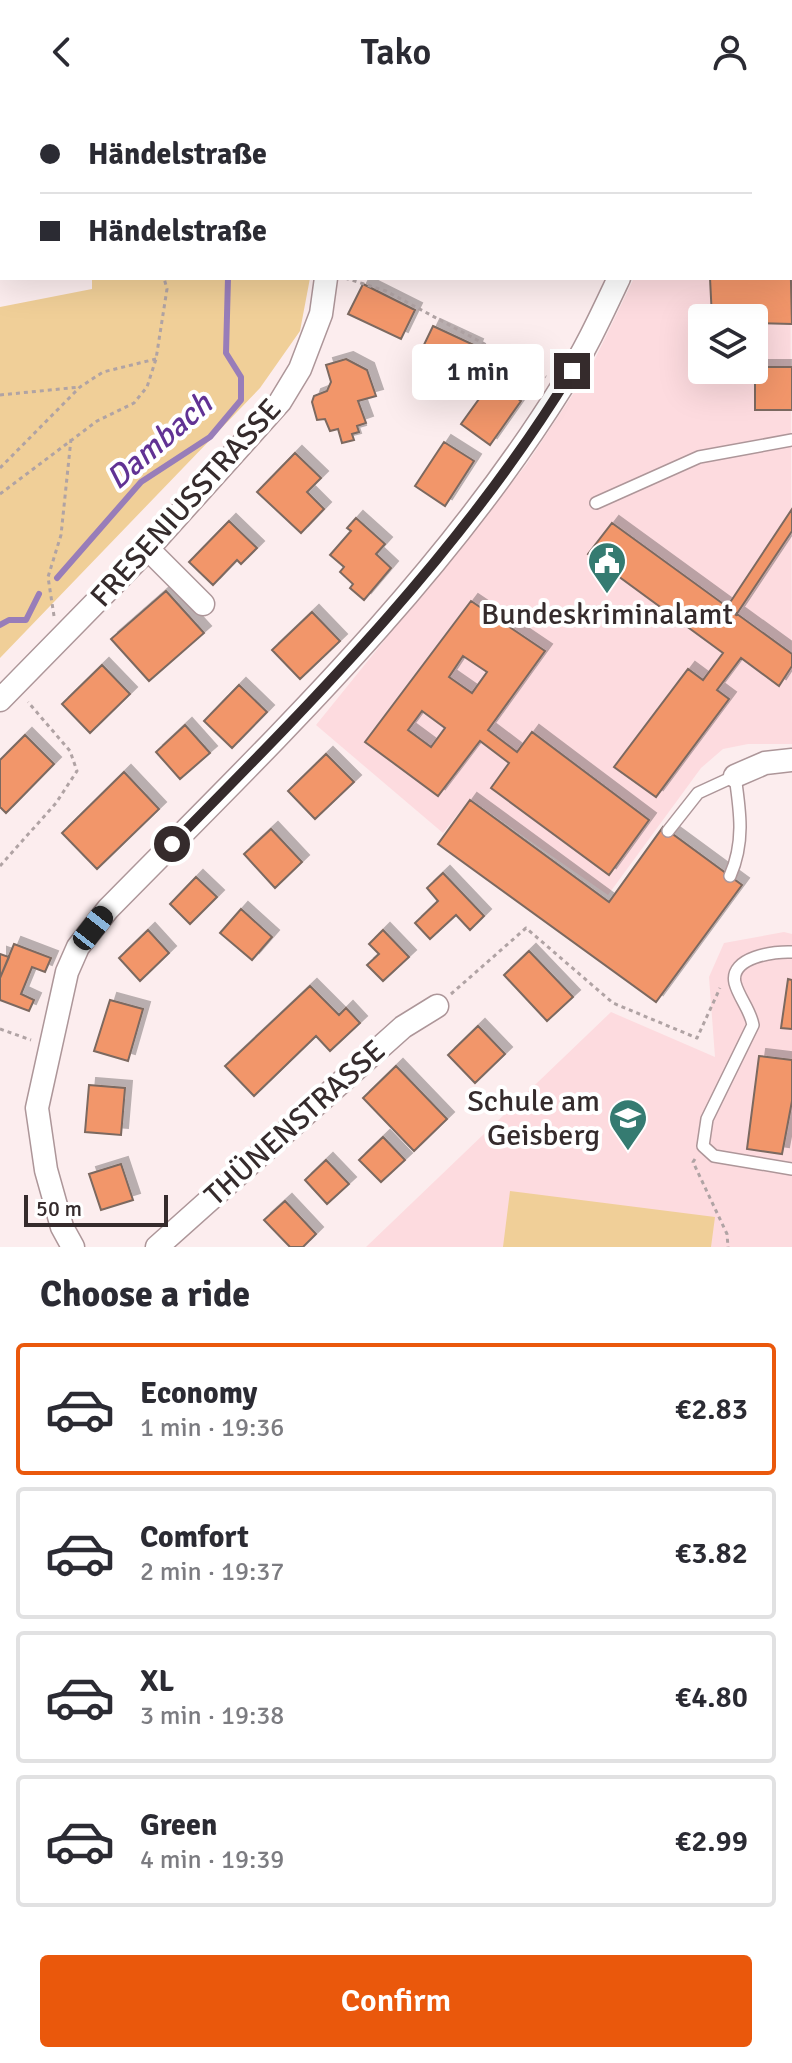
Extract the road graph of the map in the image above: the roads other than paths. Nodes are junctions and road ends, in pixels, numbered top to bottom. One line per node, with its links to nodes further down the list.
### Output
1 (326, 280): 5 (street, FRESENIUSSTRASSE)
2 (618, 280): 15 (street)
3 (792, 440): 4 (lane)
4 (596, 503)
5 (148, 549): 6 (street); 7 (street, FRESENIUSSTRASSE)
6 (203, 604)
7 (7, 693)
8 (792, 760): 9 (street)
9 (735, 776): 10 (lane); 11 (lane)
10 (668, 831)
11 (730, 876)
12 (792, 952): 14 (lane)
13 (437, 1006): 16 (street, THÜNENSTRASSE)
14 (792, 1169)
15 (73, 1247)
16 (157, 1247)

